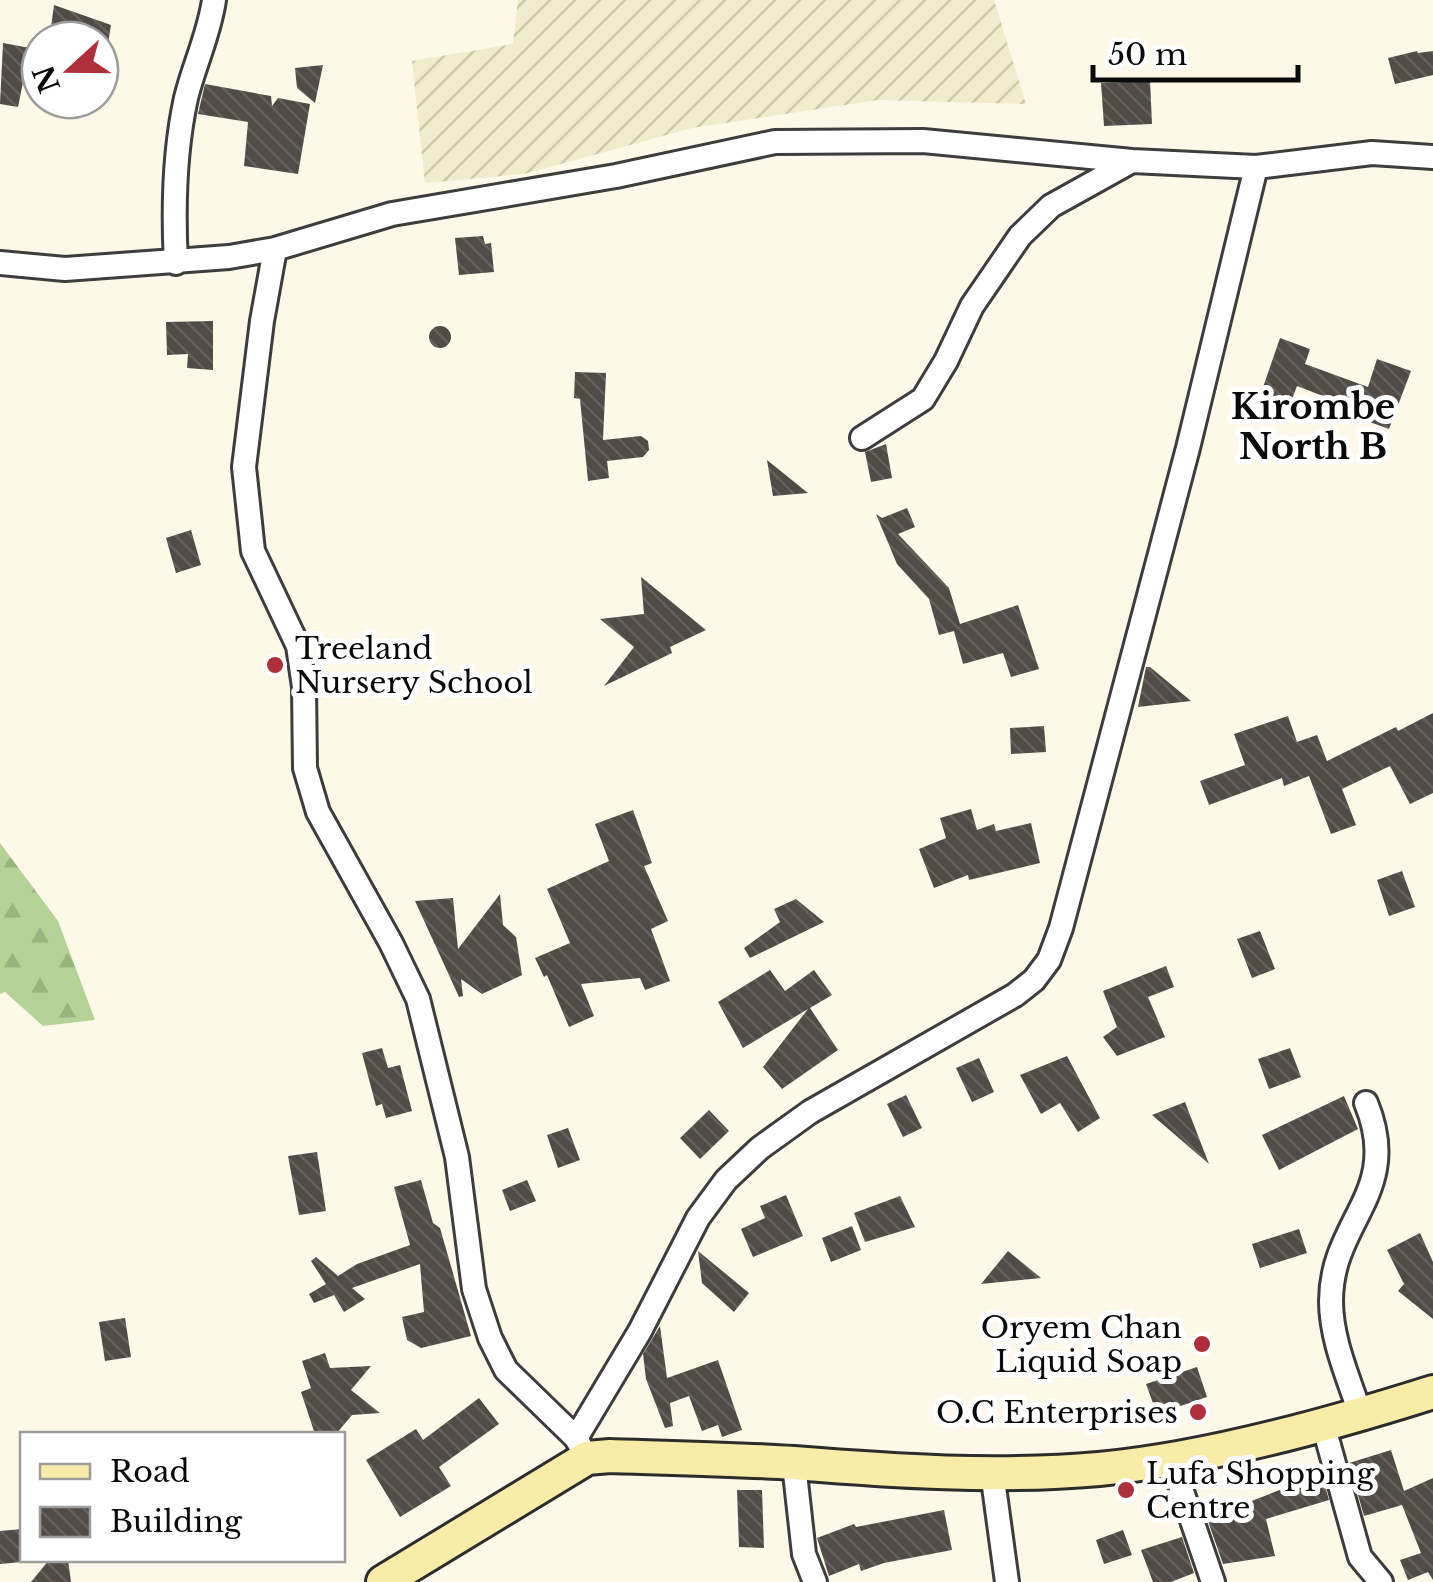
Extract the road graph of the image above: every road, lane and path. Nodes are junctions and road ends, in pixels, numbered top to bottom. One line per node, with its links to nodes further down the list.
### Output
1 (214, 0): 6 (street)
2 (1433, 156): 4 (street)
3 (1132, 161): 4 (street); 5 (street); 8 (street)
4 (1256, 167): 13 (street)
5 (274, 249): 6 (street); 13 (street)
6 (176, 262): 7 (street)
7 (0, 263)
8 (862, 438)
9 (1366, 1103): 11 (street)
10 (1433, 1392): 11 (street)
11 (1360, 1413): 12 (street)
12 (1323, 1424): 14 (street); 21 (street)
13 (582, 1448): 15 (street); 17 (street)
14 (1171, 1459): 16 (street); 20 (street)
15 (794, 1464): 16 (street); 18 (street)
16 (992, 1472): 19 (street)
17 (383, 1582)
18 (815, 1582)
19 (1007, 1582)
20 (1213, 1582)
21 (1381, 1582)

